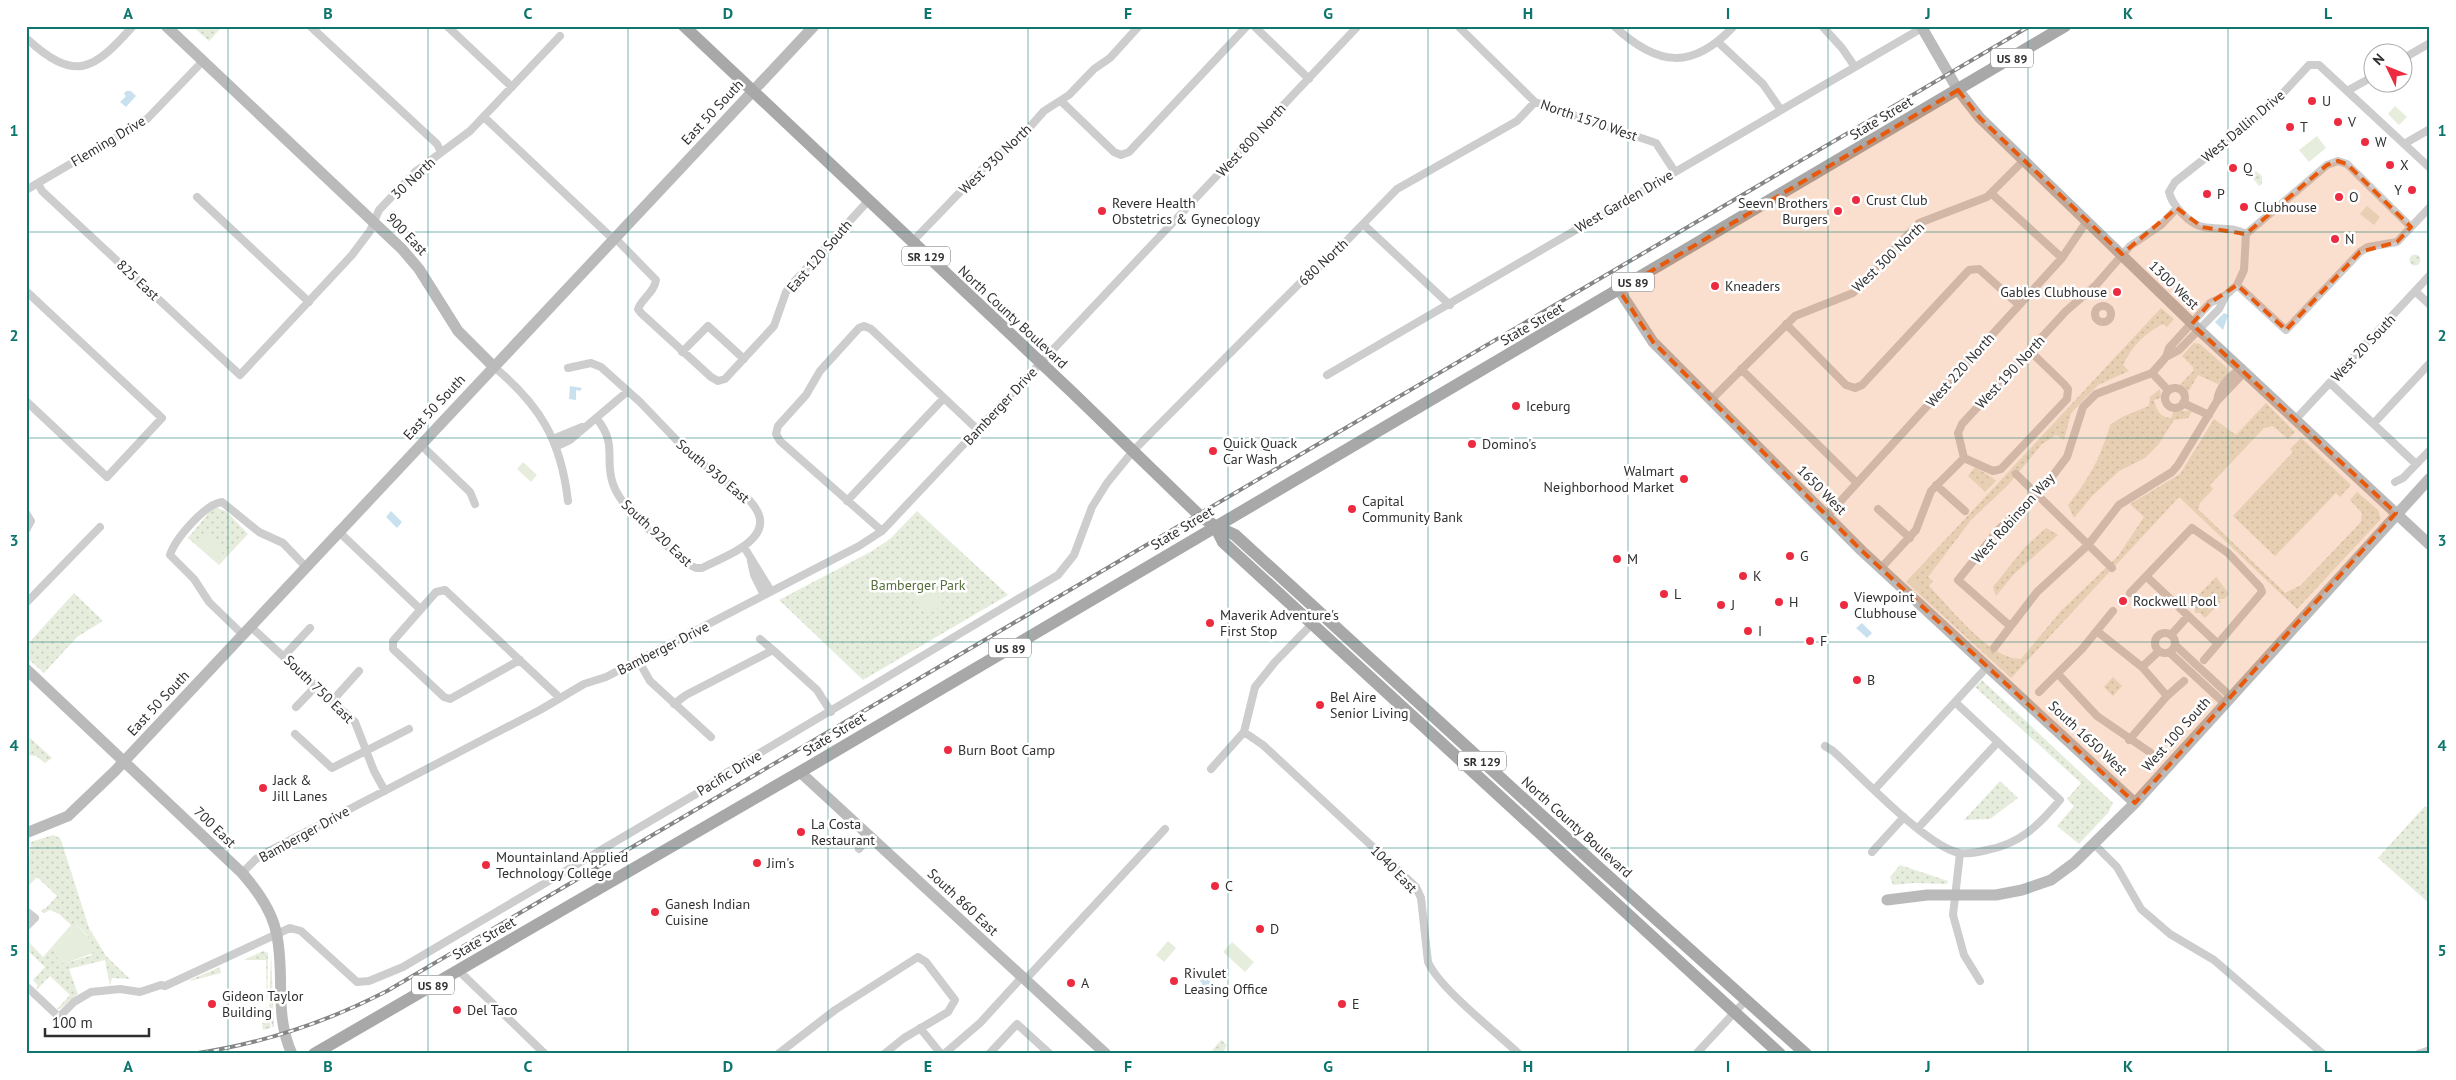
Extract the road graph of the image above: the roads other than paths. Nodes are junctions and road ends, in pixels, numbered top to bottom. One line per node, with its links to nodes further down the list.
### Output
1 (133, 26): 18 (street)
2 (166, 26): 22 (street, 900 East)
3 (310, 26): 36 (street)
4 (447, 26): 26 (street)
5 (684, 26): 28 (main road, North County Boulevard / SR 129)
6 (814, 26): 28 (street, East 50 South)
7 (1247, 26): 30 (street)
8 (1254, 26): 24 (street)
9 (1358, 26): 24 (street, West 800 North)
10 (1458, 26): 31 (street, North 1570 West)
11 (1734, 26): 19 (street)
12 (1822, 26): 23 (street)
13 (2065, 26): 27 (main road, State Street / US 89)
14 (1138, 27): 30 (street, West 930 North)
15 (1617, 27): 19 (street)
16 (1921, 27): 23 (street, West Garden Drive); 27 (street, 1300 West)
17 (560, 36): 26 (street, 30 North)
18 (26, 38)
19 (1719, 43): 32 (street)
20 (2430, 43): 21 (street)
21 (2414, 52)
22 (203, 60): 40 (street, Fleming Drive); 47 (street, 900 East)
23 (1855, 67): 32 (street, West Garden Drive)
24 (1309, 79): 73 (street, West 800 North)
25 (2364, 82): 29 (street)
26 (512, 87): 33 (street, 30 North)
27 (1958, 90): 37 (street, 1300 West); 58 (main road, State Street / US 89)
28 (752, 92): 44 (main road, North County Boulevard / SR 129); 52 (street, East 50 South)
29 (2347, 92): 35 (street); 46 (street, West Dallin Drive)
30 (1061, 100): 53 (street, West 930 North)
31 (1535, 102): 39 (street, North 1570 West); 49 (street, 680 North)
32 (1782, 110): 39 (street, West Garden Drive)
33 (484, 117): 36 (street, 30 North); 52 (street)
34 (2430, 129): 35 (street)
35 (2404, 144): 38 (street)
36 (442, 152): 47 (street, 30 North)
37 (2024, 160): 42 (street, West 300 North); 48 (street, 1300 West)
38 (2430, 168)
39 (1675, 172): 63 (street, West Garden Drive)
40 (38, 183): 41 (street, Fleming Drive); 79 (street, 825 East)
41 (26, 190)
42 (1992, 194): 55 (street); 67 (street, West 300 North)
43 (197, 197): 62 (street)
44 (868, 201): 53 (main road, North County Boulevard / SR 129); 71 (street, East 120 South)
45 (2430, 207): 50 (street)
46 (2177, 208): 51 (street); 54 (street)
47 (374, 221): 62 (street, 30 North); 74 (street, 900 East)
48 (2087, 221): 54 (street, 1300 West); 55 (street, West 220 North)
49 (1363, 224): 63 (street); 96 (street, 680 North)
50 (2411, 227): 51 (street); 57 (street)
51 (2246, 234): 57 (street)
52 (614, 238): 70 (street); 74 (street, East 50 South)
53 (912, 243): 73 (main road, North County Boulevard / SR 129)
54 (2122, 254): 61 (street, West 190 North); 68 (street, 1300 West)
55 (2062, 258): 64 (street, West 220 North)
56 (2430, 275): 60 (street, West 20 South)
57 (2237, 285): 68 (street, West Robinson Way)
58 (1620, 290): 85 (street, 1650 West); 113 (main road, State Street / US 89)
59 (26, 291): 86 (street)
60 (2415, 291): 65 (street); 81 (street, West 20 South)
61 (2085, 296): 66 (street); 69 (street, West 190 North)
62 (309, 302): 79 (street, 30 North)
63 (1450, 305): 80 (street, West Garden Drive)
64 (2019, 305): 67 (street); 102 (street, West 220 North)
65 (2430, 306)
66 (2096, 308)
67 (1786, 324): 77 (street, West 300 North)
68 (2195, 326): 76 (street, 1300 West); 78 (street, West Robinson Way)
69 (2030, 351): 97 (street, West 190 North); 97 (street)
70 (682, 352): 71 (street, East 120 South); 71 (street)
71 (744, 359)
72 (2430, 363): 91 (street)
73 (1041, 364): 92 (street, Bamberger Drive); 96 (main road, North County Boulevard / SR 129)
74 (493, 366): 93 (street, 900 East); 94 (street, East 50 South)
75 (568, 368): 83 (street)
76 (2242, 368): 88 (street); 89 (street, 1300 West)
77 (1741, 369): 85 (street, West 300 North); 102 (street)
78 (2152, 373): 82 (street); 104 (street, West Robinson Way)
79 (240, 375)
80 (1327, 375)
81 (2330, 383): 89 (street, West 20 South); 91 (street)
82 (2168, 390): 87 (street); 87 (street)
83 (628, 391): 90 (street); 121 (street, South 930 East)
84 (944, 398): 92 (street); 106 (street); 106 (street)
85 (1711, 400): 112 (street, 1650 West)
86 (26, 401)
87 (2184, 402): 88 (street)
88 (2209, 415): 119 (street)
89 (2296, 420): 111 (street, 1300 West)
90 (594, 421): 93 (street); 121 (street, South 920 East)
91 (2374, 423): 98 (street)
92 (978, 430): 117 (street, Bamberger Drive)
93 (555, 442): 105 (street, 900 East)
94 (420, 444): 107 (street); 116 (street, East 50 South)
95 (2430, 450): 98 (street)
96 (1133, 451): 113 (main road, North County Boulevard / SR 129); 165 (street, Pacific Drive)
97 (1964, 458): 103 (street)
98 (2416, 464): 101 (street)
99 (2016, 474): 104 (street)
100 (2430, 478): 111 (street, West 100 South)
101 (2395, 482)
102 (1857, 483): 112 (street, West 220 North)
103 (1936, 486): 109 (street); 118 (street)
104 (2038, 495): 119 (street); 133 (street, West Robinson Way)
105 (568, 501)
106 (847, 501): 117 (street)
107 (475, 504)
108 (1878, 509): 118 (street)
109 (1965, 511)
110 (26, 513): 115 (street)
111 (2396, 514): 120 (street, 1300 West); 160 (street, West 100 South)
112 (1827, 516): 123 (street, 1650 West)
113 (1215, 526): 132 (main road, North County Boulevard / SR 129); 177 (main road, State Street / US 89); 200 (main road, North County Boulevard / SR 129)
114 (100, 527): 128 (street)
115 (26, 530)
116 (338, 531): 122 (street, East 50 South); 129 (street)
117 (882, 531): 126 (street, Bamberger Drive)
118 (1910, 538): 123 (street)
119 (2088, 545): 124 (street); 133 (street)
120 (2430, 545)
121 (744, 547): 126 (street)
122 (305, 566): 135 (street, East 50 South); 135 (street, South 750 East)
123 (1881, 568): 149 (street, 1650 West)
124 (2112, 568)
125 (2147, 577): 127 (street); 131 (street); 139 (street)
126 (768, 593): 147 (street, Bamberger Drive)
127 (2130, 593)
128 (26, 603)
129 (420, 608): 146 (street); 146 (street)
130 (2113, 611): 136 (street)
131 (2187, 617): 137 (street); 139 (street)
132 (1312, 624): 167 (street); 201 (main road, North County Boulevard / SR 129)
133 (2010, 626): 141 (street)
134 (310, 628): 145 (street)
135 (246, 630): 145 (street, South 750 East); 175 (street, East 50 South)
136 (2098, 632): 150 (street); 153 (street)
137 (2171, 635): 140 (street); 143 (street)
138 (760, 639): 142 (street)
139 (2217, 643): 148 (street)
140 (2175, 645): 144 (street); 160 (street)
141 (1994, 648)
142 (773, 650): 163 (street); 165 (street)
143 (2159, 651): 144 (street); 150 (street)
144 (2169, 652): 160 (street)
145 (284, 656): 155 (street, South 750 East)
146 (520, 660): 159 (street)
147 (638, 660): 159 (street, Bamberger Drive); 163 (street)
148 (2204, 660)
149 (1988, 666): 157 (street, 1650 West); 162 (street)
150 (2142, 667): 158 (street)
151 (26, 669): 175 (street, 700 East)
152 (359, 671): 161 (street)
153 (2058, 674): 156 (street); 170 (street)
154 (2184, 681): 158 (street)
155 (316, 685): 161 (street, South 750 East); 164 (street)
156 (2039, 692)
157 (2020, 695): 180 (street, South 1650 West)
158 (2167, 696): 170 (street)
159 (560, 698): 179 (street, Bamberger Drive)
160 (2227, 699): 180 (street, West 100 South)
161 (333, 700): 173 (street, South 750 East)
162 (1955, 702): 171 (street); 178 (street)
163 (674, 704): 169 (street)
164 (296, 707)
165 (831, 712): 195 (street, Pacific Drive)
166 (409, 729): 173 (street)
167 (1244, 732): 176 (street); 213 (street, 1040 East)
168 (295, 734): 173 (street)
169 (711, 737)
170 (2129, 740): 174 (street)
171 (1998, 742): 182 (street); 189 (street)
172 (1825, 746): 178 (street)
173 (368, 752): 179 (street, South 750 East)
174 (2151, 753)
175 (124, 761): 184 (street, East 50 South); 190 (street, 700 East)
176 (1211, 769)
177 (800, 772): 185 (street, South 860 East); 196 (main road, State Street / US 89)
178 (1875, 789): 181 (street)
179 (385, 791): 190 (street, Bamberger Drive)
180 (2135, 803): 186 (street, West 100 South)
181 (1904, 817): 182 (street); 188 (street)
182 (1915, 826): 189 (street)
183 (1165, 829): 197 (street)
184 (26, 832)
185 (869, 837): 187 (street); 197 (street, South 860 East)
186 (2094, 844): 191 (street, West 100 South); 217 (street)
187 (859, 849)
188 (1872, 852)
189 (1960, 853): 191 (street)
190 (242, 873): 195 (street, 700 East)
191 (1955, 896): 192 (street, West 100 South); 198 (street)
192 (1887, 900)
193 (26, 911): 194 (street)
194 (26, 927)
195 (277, 936): 199 (street, Pacific Drive); 204 (street, 700 East)
196 (458, 970): 205 (main road, State Street / US 89); 206 (street)
197 (1024, 979): 209 (street); 212 (street, South 860 East)
198 (1980, 981)
199 (26, 986)
200 (1746, 1000): 201 (street); 216 (main road, North County Boulevard / SR 129)
201 (1739, 1016): 214 (street); 215 (main road, North County Boulevard / SR 129)
202 (920, 1028): 207 (street); 208 (street); 209 (street)
203 (2430, 1050): 218 (street)
204 (292, 1054)
205 (314, 1054)
206 (545, 1054)
207 (778, 1054)
208 (884, 1054)
209 (942, 1054)
210 (989, 1054): 211 (street)
211 (1050, 1054)
212 (1106, 1054)
213 (1519, 1054)
214 (1696, 1054)
215 (1780, 1054)
216 (1806, 1054)
217 (2322, 1054)
218 (2418, 1054)

